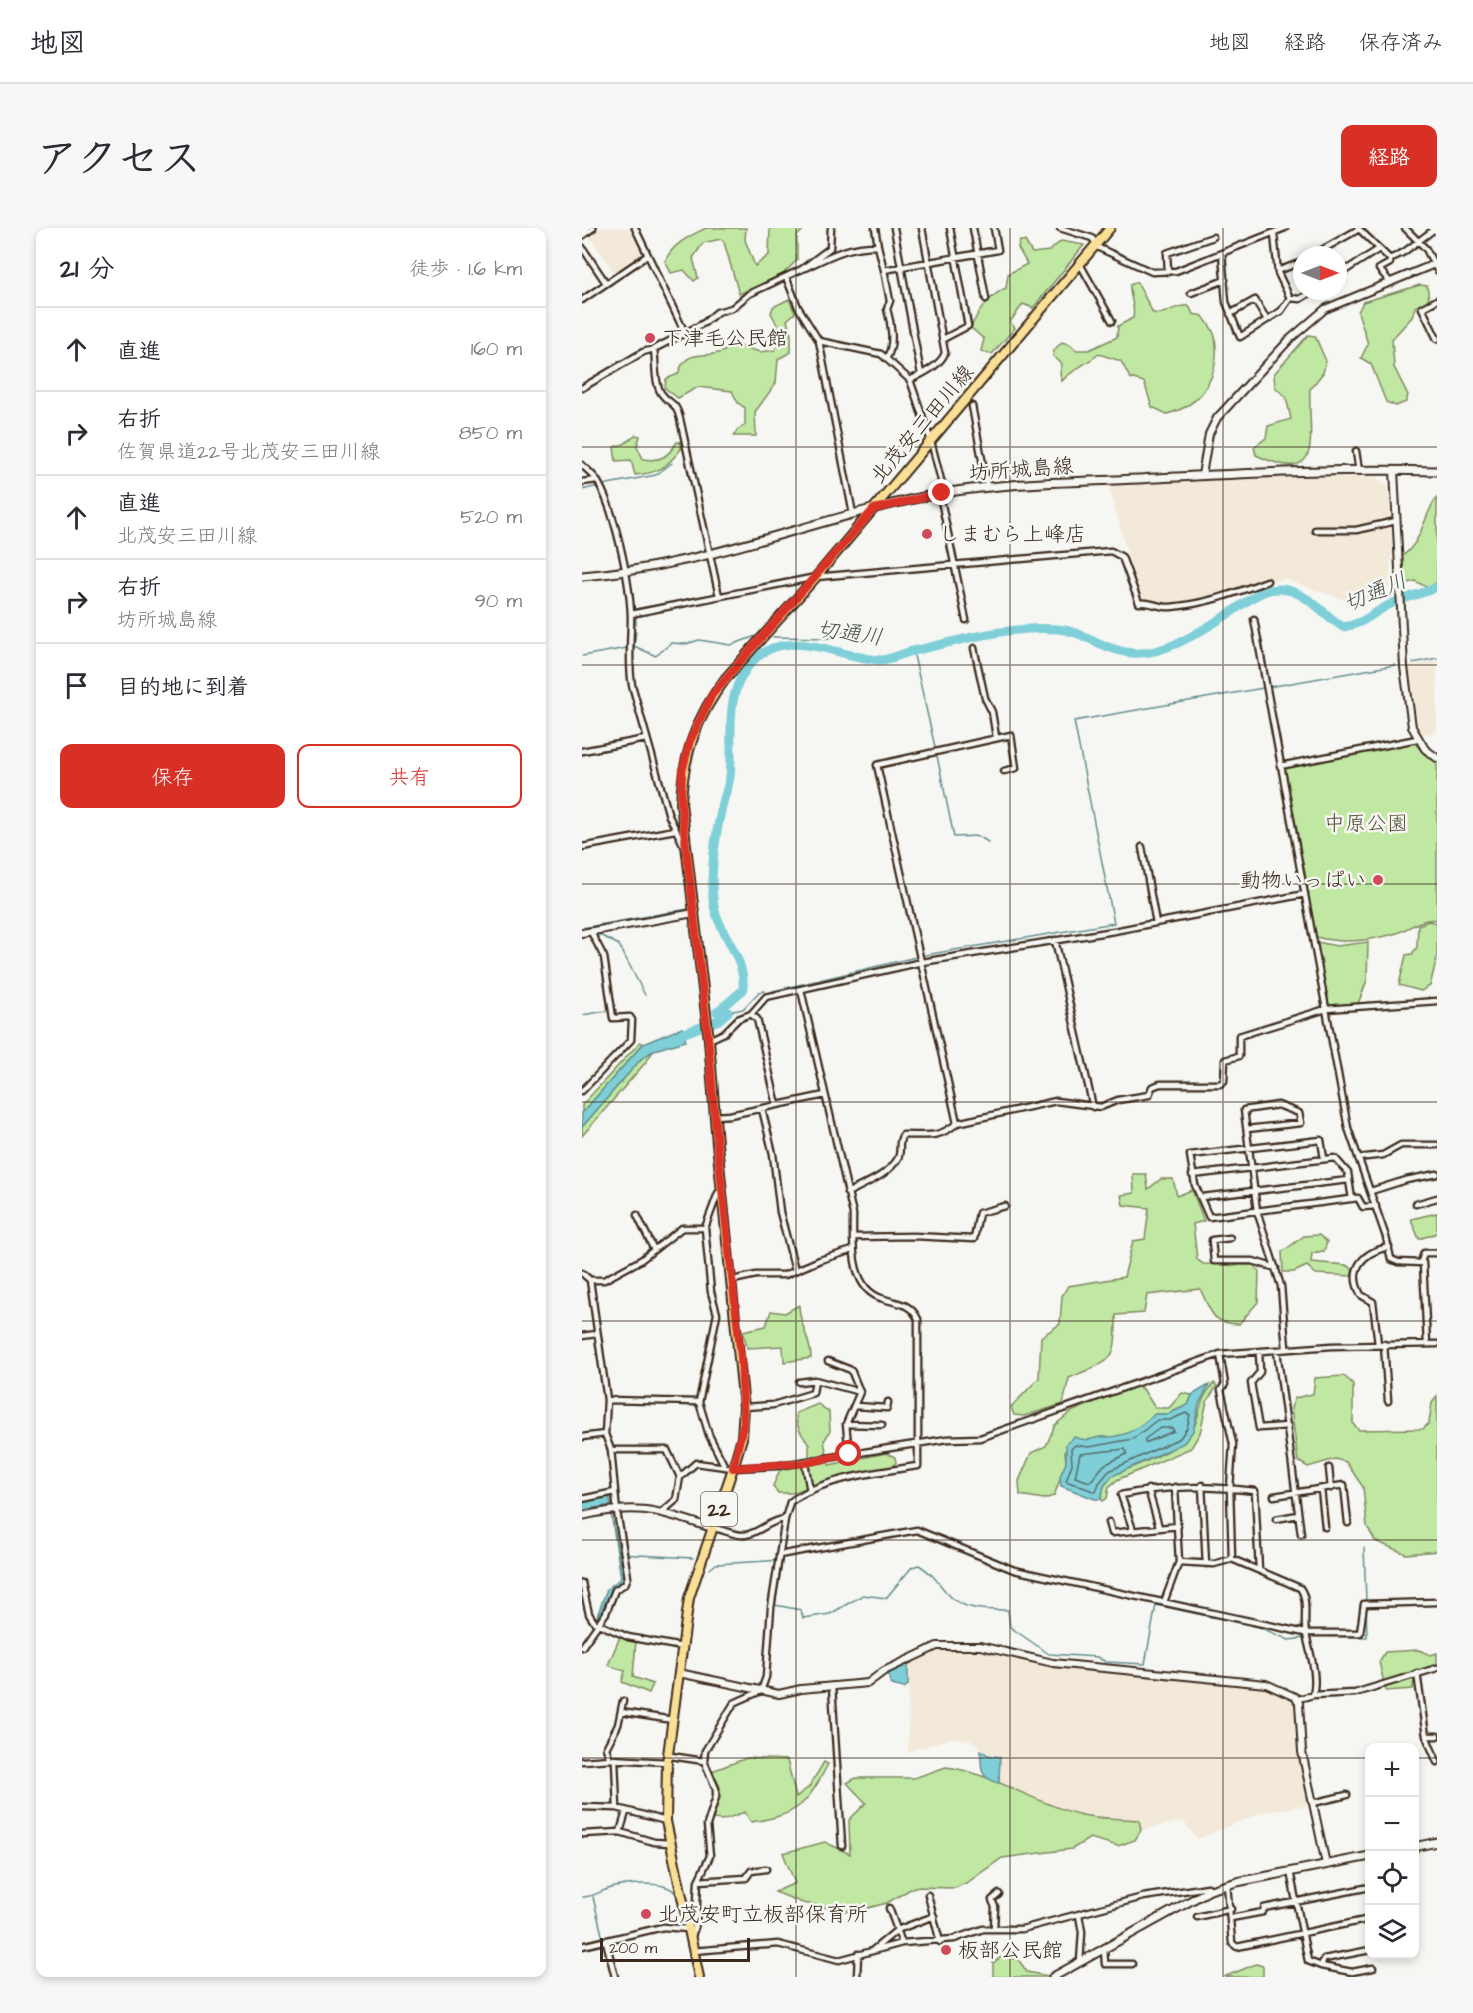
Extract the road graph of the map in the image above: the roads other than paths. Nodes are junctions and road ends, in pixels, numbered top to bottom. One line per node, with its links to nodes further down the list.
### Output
1 (593, 228): 16 (street)
2 (635, 228): 26 (street)
3 (831, 228): 34 (street)
4 (875, 228): 20 (street)
5 (894, 228): 33 (street)
6 (922, 228): 29 (street)
7 (950, 228): 27 (street)
8 (973, 228): 24 (street)
9 (994, 228): 24 (street)
10 (1060, 228): 19 (street)
11 (1110, 228): 19 (main road, 北茂安三田川線 / 22)
12 (1285, 228): 15 (street)
13 (1405, 228): 18 (street)
14 (1436, 228): 18 (street)
15 (1274, 234): 25 (street); 37 (street)
16 (582, 236)
17 (1213, 237): 38 (street)
18 (1419, 241): 28 (street); 32 (street)
19 (1098, 244): 30 (main road, 北茂安三田川線 / 22); 38 (street)
20 (878, 246): 34 (street); 36 (street)
21 (1329, 246): 23 (street)
22 (582, 247): 41 (street)
23 (1379, 249): 28 (street); 35 (street)
24 (977, 253): 27 (street); 48 (street)
25 (1222, 253): 38 (street); 40 (street)
26 (648, 255): 41 (street); 53 (street)
27 (955, 257): 29 (street); 54 (street)
28 (1390, 259): 42 (street)
29 (928, 262): 33 (street); 54 (street)
30 (1080, 264): 52 (street); 63 (main road, 北茂安三田川線 / 22)
31 (1293, 265): 37 (street)
32 (1436, 266): 42 (street)
33 (901, 267): 36 (street); 59 (street)
34 (802, 269): 39 (street)
35 (1347, 269)
36 (884, 270): 58 (street)
37 (1280, 270): 46 (street)
38 (1168, 272)
39 (786, 277): 53 (street); 56 (street)
40 (1225, 280): 44 (street); 50 (street)
41 (606, 283): 45 (street)
42 (1391, 283): 69 (street)
43 (582, 291): 45 (street)
44 (1191, 292)
45 (584, 298)
46 (1290, 298): 47 (street); 51 (street)
47 (1293, 298)
48 (986, 299)
49 (1437, 300): 55 (street)
50 (1230, 314): 51 (street); 51 (street)
51 (1266, 318)
52 (1112, 321)
53 (684, 331): 57 (street)
54 (943, 339): 59 (street)
55 (1437, 339)
56 (819, 341): 58 (street); 75 (street)
57 (654, 349): 61 (street); 78 (street)
58 (887, 357): 60 (street)
59 (921, 374): 60 (street)
60 (910, 380): 63 (street)
61 (582, 388)
62 (972, 406): 72 (street)
63 (931, 441): 73 (street); 74 (main road, 北茂安三田川線 / 22)
64 (1356, 451): 67 (street)
65 (582, 465): 70 (street)
66 (1394, 470): 67 (main road, 坊所城島線); 68 (main road, 坊所城島線); 76 (street)
67 (1359, 471): 69 (main road, 坊所城島線)
68 (1437, 471)
69 (1202, 476): 72 (main road, 坊所城島線)
70 (597, 480): 71 (street); 80 (street)
71 (582, 482)
72 (987, 486): 73 (main road, 坊所城島線)
73 (942, 493): 74 (main road, 坊所城島線); 79 (street)
74 (874, 509): 75 (main road, 坊所城島線); 82 (main road, 北茂安三田川線 / 22)
75 (853, 514): 78 (main road, 坊所城島線)
76 (1396, 522): 77 (street); 90 (street)
77 (1315, 530)
78 (711, 554): 80 (main road, 坊所城島線); 84 (street)
79 (954, 564): 82 (street); 83 (street); 87 (street)
80 (625, 572): 81 (main road, 坊所城島線); 85 (street)
81 (582, 576)
82 (816, 577): 84 (street); 96 (main road, 北茂安三田川線 / 22)
83 (1267, 581)
84 (719, 596): 85 (street)
85 (631, 614): 91 (street)
86 (1254, 619): 94 (street)
87 (966, 620)
88 (974, 648): 89 (street)
89 (996, 737): 95 (street); 105 (street)
90 (1417, 738): 93 (street); 94 (street)
91 (646, 739): 92 (street); 96 (street)
92 (582, 751)
93 (1437, 758)
94 (1280, 766): 99 (street)
95 (1004, 771)
96 (680, 832): 97 (street); 100 (main road, 22)
97 (582, 847)
98 (1142, 847): 101 (street)
99 (1305, 894): 101 (street); 108 (street)
100 (694, 913): 102 (street); 110 (main road, 22)
101 (1156, 923): 104 (street)
102 (591, 932): 103 (street); 111 (street)
103 (582, 933)
104 (1055, 940): 105 (street); 114 (street)
105 (922, 962): 106 (street); 117 (street)
106 (801, 990): 109 (street); 112 (street)
107 (1437, 1001): 108 (street)
108 (1326, 1009): 114 (street); 121 (street)
109 (751, 1014): 110 (street); 113 (street)
110 (709, 1038): 116 (main road, 22)
111 (582, 1090)
112 (825, 1095): 113 (street); 130 (street)
113 (777, 1105): 115 (street)
114 (1093, 1107): 117 (street)
115 (762, 1108): 116 (street); 148 (street)
116 (715, 1116): 129 (main road, 22)
117 (957, 1123): 130 (street)
118 (1247, 1129): 118 (street); 120 (street)
119 (1437, 1145): 121 (street)
120 (1249, 1149): 122 (street); 123 (street); 124 (street)
121 (1358, 1158): 128 (street)
122 (1324, 1159): 123 (street); 126 (street)
123 (1252, 1169): 124 (street); 127 (street)
124 (1192, 1175): 131 (street)
125 (1436, 1176): 128 (street)
126 (1349, 1179): 127 (street); 133 (street)
127 (1255, 1191): 131 (street); 137 (street)
128 (1371, 1191): 136 (street)
129 (722, 1192): 139 (street); 151 (main road, 22)
130 (847, 1192): 140 (street)
131 (1202, 1197): 137 (street)
132 (1437, 1198): 134 (street)
133 (1352, 1199): 136 (street); 137 (street)
134 (1416, 1204)
135 (1005, 1206): 140 (street)
136 (1376, 1206): 142 (street)
137 (1257, 1211): 147 (street)
138 (637, 1215): 143 (street)
139 (705, 1228): 143 (street); 167 (street)
140 (853, 1237): 144 (street)
141 (1230, 1238): 147 (street)
142 (1389, 1246): 146 (street); 154 (street)
143 (654, 1250): 150 (street)
144 (853, 1250): 148 (street); 176 (street)
145 (1437, 1253): 146 (street)
146 (1421, 1262): 155 (street)
147 (1276, 1268): 157 (street)
148 (795, 1270): 151 (street)
149 (582, 1273): 150 (street)
150 (590, 1280): 152 (street)
151 (733, 1280): 170 (main road, 22)
152 (596, 1334): 153 (street); 165 (street)
153 (582, 1336)
154 (1381, 1344): 155 (street); 157 (street); 166 (street)
155 (1427, 1344): 156 (street)
156 (1437, 1344)
157 (1286, 1348): 158 (street)
158 (1277, 1351): 159 (street); 173 (street)
159 (1259, 1352): 160 (street); 173 (street)
160 (1220, 1354): 176 (street); 185 (street)
161 (828, 1361): 164 (street)
162 (814, 1380): 163 (street); 164 (street); 170 (street)
163 (799, 1382)
164 (860, 1392): 169 (street)
165 (607, 1400): 167 (street); 174 (street)
166 (1388, 1401)
167 (699, 1402): 180 (street)
168 (888, 1402): 169 (street)
169 (855, 1406): 171 (street)
170 (744, 1407): 180 (main road, 22)
171 (846, 1424): 172 (street); 178 (street)
172 (882, 1425)
173 (1288, 1426): 191 (street)
174 (605, 1434): 175 (street); 177 (street)
175 (582, 1437)
176 (918, 1444): 178 (street); 189 (street)
177 (611, 1450): 182 (street); 190 (street)
178 (849, 1454): 179 (street)
179 (805, 1463): 180 (street); 189 (street)
180 (729, 1467): 182 (street); 205 (main road, 22)
181 (1329, 1468): 186 (street)
182 (680, 1477): 195 (street)
183 (1202, 1485): 184 (street); 185 (street); 211 (street)
184 (1175, 1487): 188 (street); 202 (street)
185 (1230, 1488): 209 (street); 212 (street)
186 (1331, 1488): 187 (street); 201 (street)
187 (1321, 1489): 191 (street); 204 (street)
188 (1148, 1490): 203 (street); 206 (street)
189 (810, 1491): 198 (street)
190 (615, 1492): 193 (street); 194 (street)
191 (1295, 1494): 192 (street); 196 (street)
192 (1274, 1496)
193 (582, 1498)
194 (616, 1508): 195 (street); 197 (street); 216 (street)
195 (662, 1512): 205 (street)
196 (1298, 1515): 199 (street); 207 (street)
197 (582, 1516)
198 (784, 1519): 205 (street); 208 (street)
199 (1276, 1519)
200 (1109, 1522): 206 (street)
201 (1348, 1522)
202 (1178, 1526): 203 (street); 210 (street)
203 (1159, 1527): 206 (street)
204 (1325, 1527)
205 (712, 1528): 219 (main road, 22)
206 (1133, 1530)
207 (1301, 1534)
208 (779, 1555): 214 (street); 224 (street)
209 (1232, 1559): 211 (street); 212 (street)
210 (1179, 1562): 211 (street); 214 (street)
211 (1206, 1564)
212 (1259, 1570): 217 (street)
213 (582, 1583): 216 (street)
214 (1164, 1602): 217 (street)
215 (1437, 1602): 217 (street)
216 (595, 1622): 218 (street); 219 (street)
217 (1305, 1633): 225 (street)
218 (582, 1647)
219 (682, 1647): 221 (main road, 22)
220 (1437, 1668): 222 (street)
221 (679, 1673): 224 (street); 229 (main road, 22)
222 (1417, 1673): 225 (street); 230 (street)
223 (832, 1686): 224 (street); 226 (street); 248 (street)
224 (761, 1691): 234 (street)
225 (1313, 1695): 226 (street)
226 (1298, 1699): 238 (street)
227 (623, 1701): 228 (street)
228 (621, 1712): 229 (street); 232 (street)
229 (673, 1720): 235 (main road, 22)
230 (1426, 1736): 231 (street); 236 (street)
231 (1437, 1736)
232 (612, 1759): 233 (street); 235 (street); 240 (street)
233 (582, 1761)
234 (704, 1761): 235 (street); 253 (street)
235 (667, 1762): 242 (main road, 22)
236 (1437, 1762)
237 (1347, 1795): 238 (street)
238 (1313, 1803): 250 (street)
239 (582, 1807): 240 (street)
240 (617, 1808): 241 (street)
241 (626, 1812): 242 (street); 243 (street)
242 (666, 1821): 246 (main road, 22)
243 (620, 1832): 244 (street); 246 (street)
244 (582, 1834)
245 (1437, 1842): 247 (main road)
246 (670, 1843): 268 (main road, 22)
247 (1419, 1845)
248 (842, 1846)
249 (1365, 1857): 250 (main road)
250 (1326, 1864): 252 (main road)
251 (766, 1869): 253 (street)
252 (1290, 1871): 254 (main road); 259 (street)
253 (698, 1881): 271 (street)
254 (1227, 1884): 256 (main road); 261 (street)
255 (1365, 1888): 259 (street)
256 (1210, 1890): 262 (street); 276 (main road)
257 (999, 1894): 267 (street)
258 (928, 1895): 263 (street)
259 (1296, 1902): 265 (street); 270 (street)
260 (889, 1908): 269 (street)
261 (1231, 1909): 264 (street); 265 (street)
262 (1078, 1915): 267 (street); 281 (street)
263 (934, 1916): 269 (street); 273 (street)
264 (1197, 1917)
265 (1231, 1918): 270 (street)
266 (1365, 1920): 270 (street)
267 (994, 1928): 273 (street)
268 (688, 1929): 271 (main road, 22); 272 (street)
269 (897, 1930): 274 (street); 277 (street)
270 (1302, 1933): 283 (street)
271 (690, 1939): 278 (main road, 22)
272 (606, 1941): 275 (street); 285 (street)
273 (940, 1942): 274 (street)
274 (902, 1943): 277 (street)
275 (582, 1946)
276 (1104, 1948): 281 (main road); 282 (street)
277 (873, 1950): 280 (street)
278 (693, 1951): 280 (street); 286 (main road, 22)
279 (1365, 1951): 283 (street)
280 (858, 1954): 287 (street)
281 (1080, 1962): 288 (main road)
282 (1132, 1964)
283 (1321, 1966): 284 (street)
284 (1373, 1968)
285 (615, 1977)
286 (699, 1977)
287 (857, 1977)
288 (1053, 1977)

